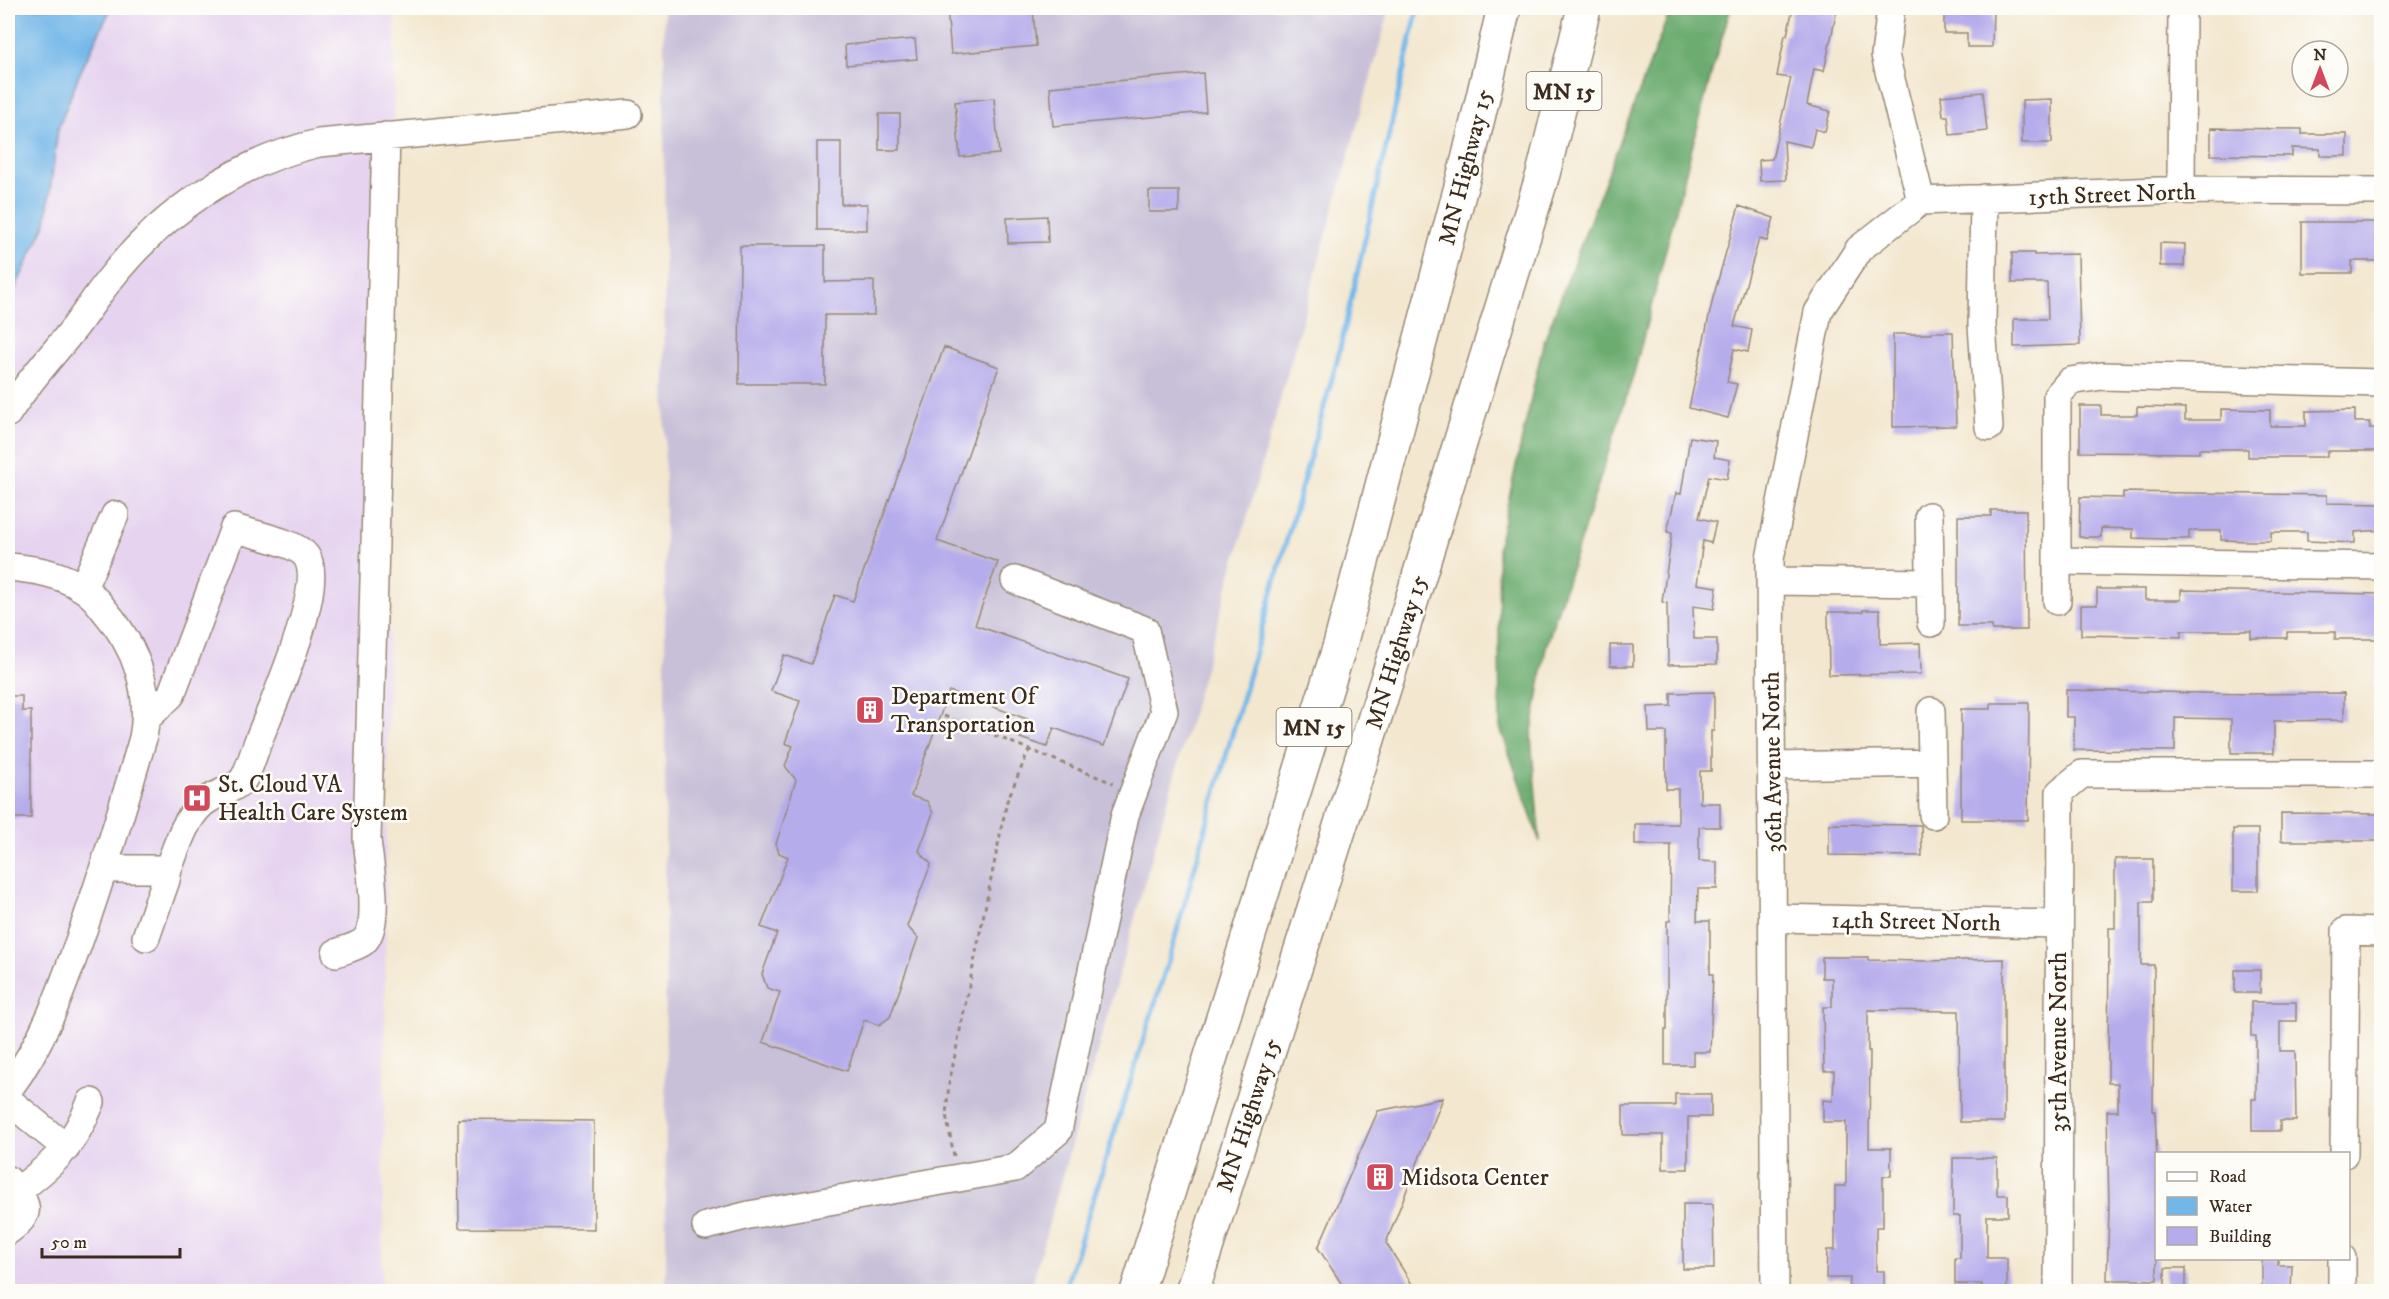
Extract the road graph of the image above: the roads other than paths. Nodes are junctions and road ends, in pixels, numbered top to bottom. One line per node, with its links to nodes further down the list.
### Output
1 (1504, 8): 49 (highway, MN Highway 15 / MN 15)
2 (1584, 8): 38 (highway, MN Highway 15 / MN 15)
3 (1891, 8): 10 (street)
4 (2182, 8): 7 (street)
5 (628, 114): 6 (street)
6 (386, 136): 12 (street); 37 (street)
7 (2181, 190): 8 (street, 15th Street North); 9 (street, 15th Street North)
8 (2382, 190)
9 (1984, 198): 10 (street, 15th Street North); 13 (street)
10 (1921, 201): 20 (street, 36th Avenue North)
11 (2382, 383): 16 (street)
12 (8, 412)
13 (1989, 427)
14 (115, 515): 22 (street)
15 (1929, 516): 21 (street)
16 (2057, 561): 17 (street); 23 (street)
17 (2382, 566)
18 (8, 567): 22 (street)
19 (1015, 580): 46 (street)
20 (1770, 581): 21 (street); 28 (street, 36th Avenue North)
21 (1930, 583): 24 (street)
22 (83, 588): 26 (street)
23 (2057, 601)
24 (1931, 623)
25 (1931, 711): 27 (street)
26 (147, 718): 31 (street); 32 (street)
27 (1932, 762): 28 (street); 30 (street)
28 (1772, 766): 33 (street, 36th Avenue North)
29 (2381, 774): 34 (street, 35th Avenue North)
30 (1933, 815)
31 (104, 869): 32 (street); 39 (street)
32 (168, 869): 36 (street)
33 (1774, 918): 34 (street, 14th Street North); 52 (street, 36th Avenue North)
34 (2058, 924): 53 (street, 35th Avenue North)
35 (2382, 932): 44 (street)
36 (146, 937)
37 (336, 953)
38 (1275, 1029): 50 (highway, MN Highway 15 / MN 15); 51 (highway)
39 (16, 1063): 40 (street)
40 (8, 1090)
41 (8, 1101): 43 (street)
42 (91, 1102): 43 (street)
43 (66, 1148): 45 (street)
44 (2344, 1152)
45 (12, 1186): 47 (street)
46 (706, 1226)
47 (8, 1232)
48 (2343, 1260): 54 (street)
49 (1137, 1292)
50 (1192, 1292)
51 (1211, 1292)
52 (1775, 1292)
53 (2058, 1292)
54 (2342, 1292)

